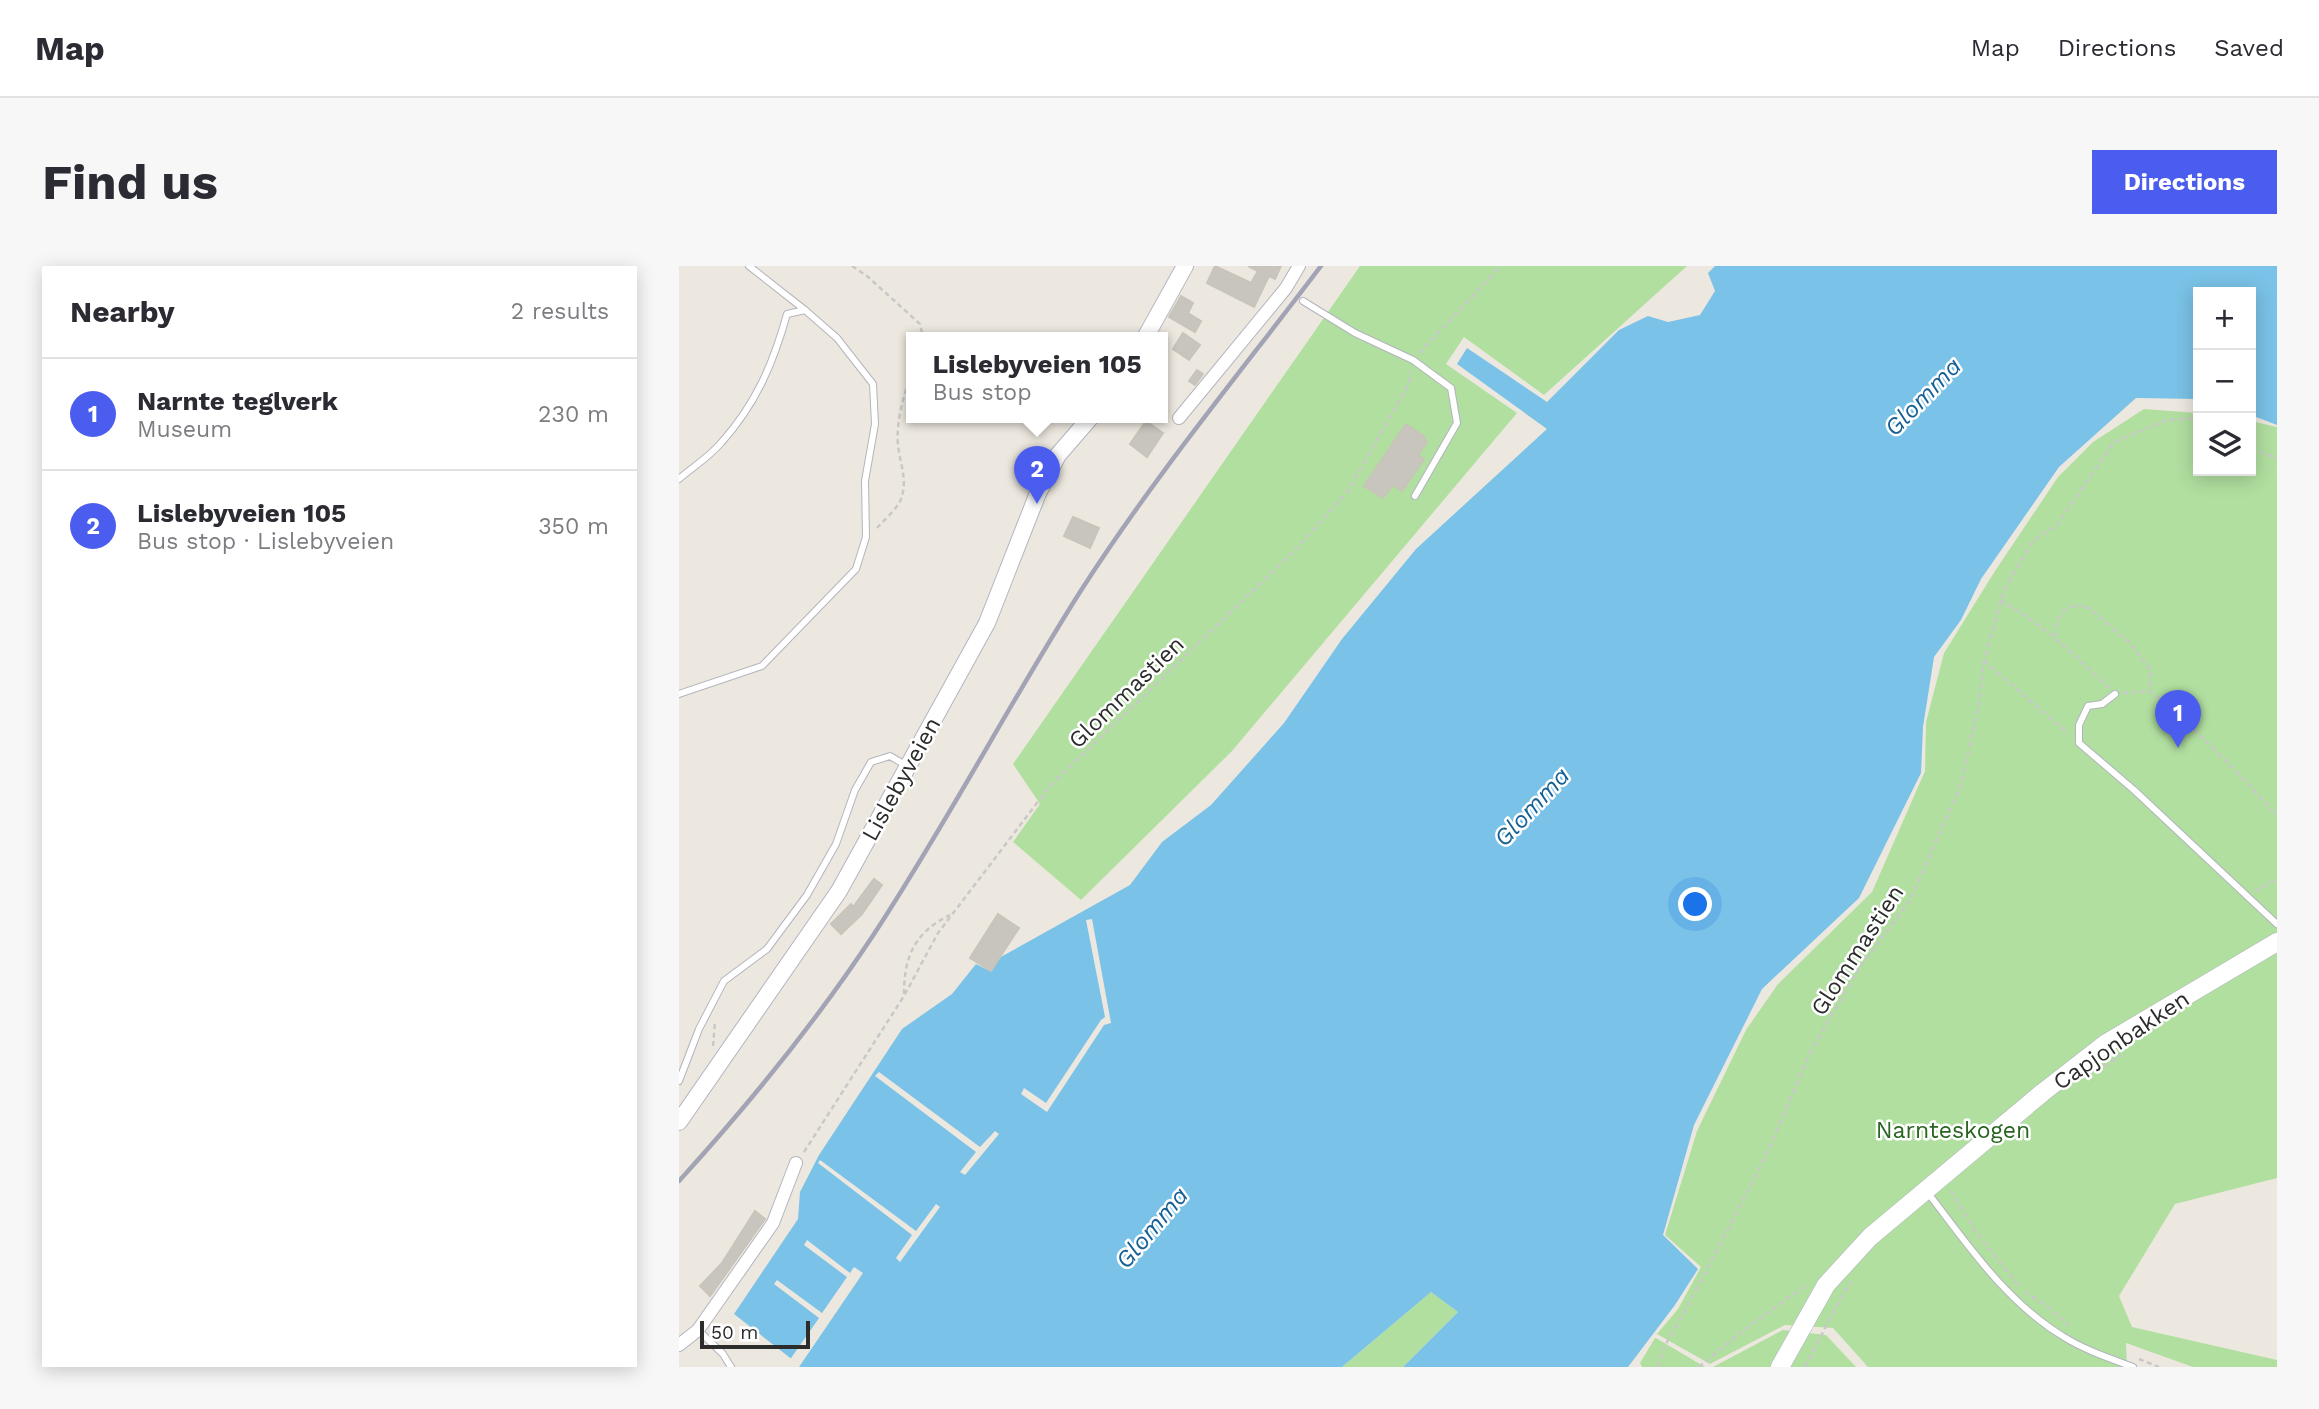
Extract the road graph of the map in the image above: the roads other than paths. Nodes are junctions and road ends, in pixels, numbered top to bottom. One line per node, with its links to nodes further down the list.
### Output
1 (749, 266): 5 (lane)
2 (1185, 266): 6 (street)
3 (1299, 266): 7 (street)
4 (1303, 301): 10 (lane)
5 (804, 310): 9 (lane); 11 (lane)
6 (1149, 332)
7 (1179, 418)
8 (1086, 423): 13 (street, Lislebyveien)
9 (679, 479)
10 (1415, 496)
11 (679, 694)
12 (2115, 694): 14 (lane)
13 (908, 767): 16 (lane); 17 (street, Lislebyveien)
14 (2277, 924)
15 (2277, 942): 19 (main road, Capjonbakken)
16 (679, 1081)
17 (679, 1122)
18 (796, 1163): 20 (street)
19 (1931, 1197): 23 (main road, Capjonbakken); 24 (lane)
20 (698, 1330): 21 (street); 22 (lane)
21 (679, 1345)
22 (731, 1367)
23 (1780, 1367)
24 (2133, 1367)

